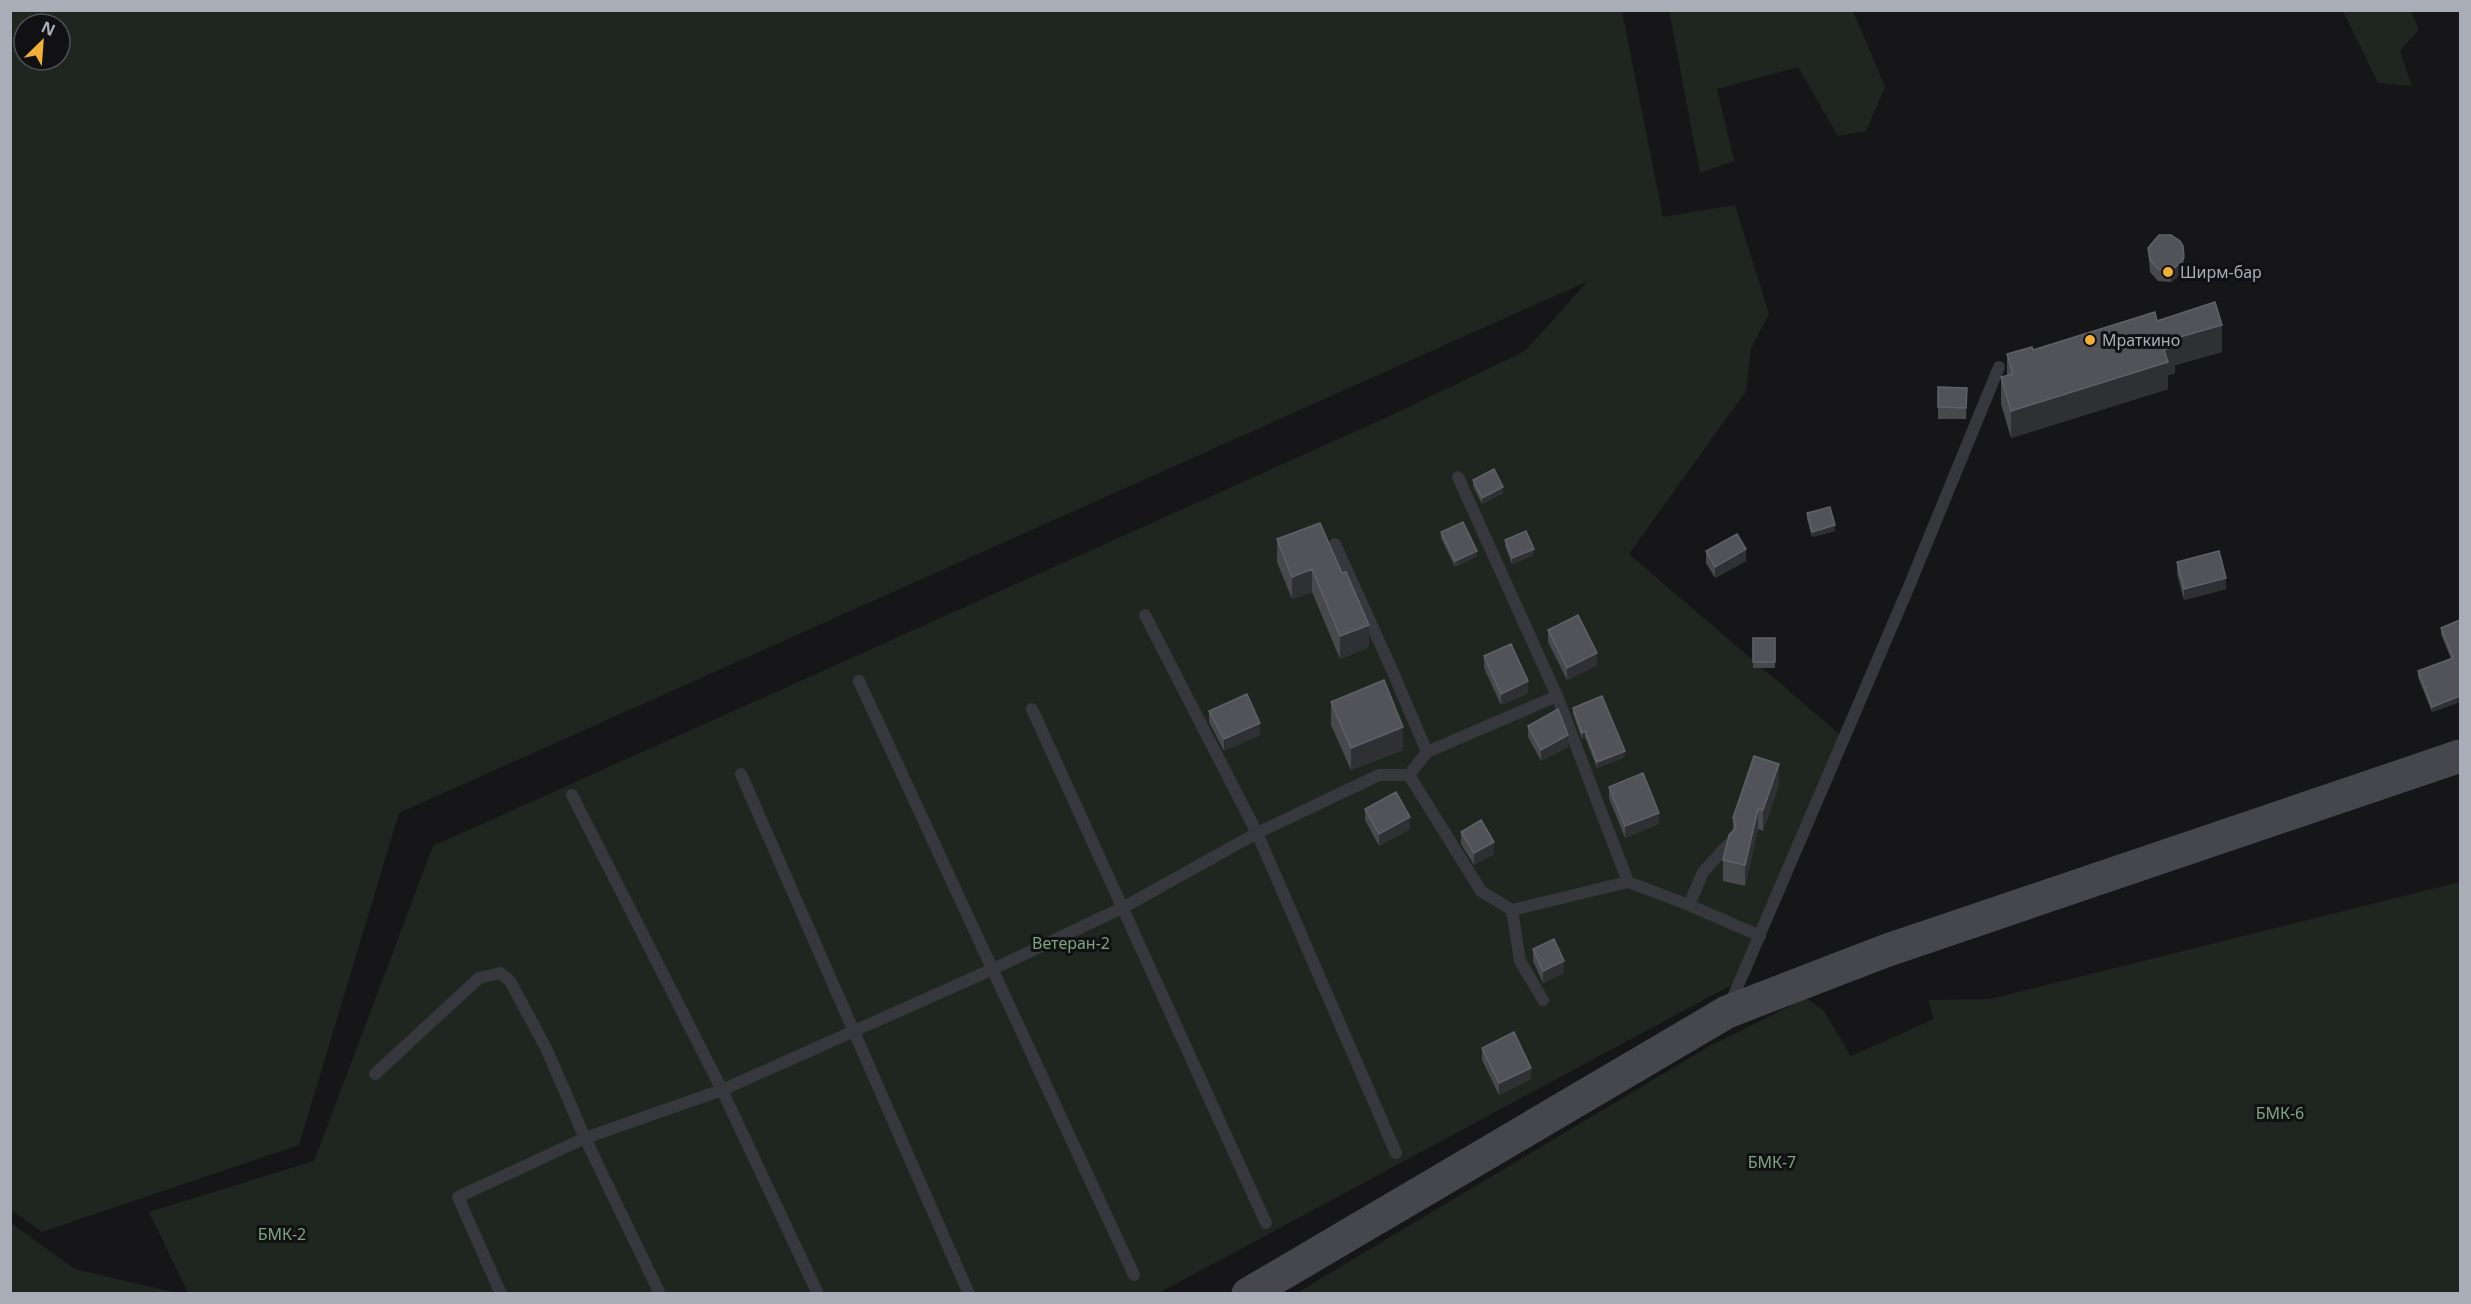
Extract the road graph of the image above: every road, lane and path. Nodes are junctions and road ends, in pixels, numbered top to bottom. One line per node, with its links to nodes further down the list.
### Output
1 (1999, 367): 19 (lane)
2 (1458, 477): 6 (lane)
3 (1335, 544): 8 (lane)
4 (1145, 615): 13 (lane)
5 (859, 681): 20 (lane)
6 (1557, 696): 8 (lane); 15 (lane)
7 (1032, 710): 17 (lane)
8 (1427, 752): 11 (lane)
9 (2460, 756): 22 (main road)
10 (741, 774): 23 (lane)
11 (1409, 775): 13 (lane); 18 (lane)
12 (572, 795): 25 (lane)
13 (1257, 833): 17 (lane); 27 (lane)
14 (1728, 845): 16 (lane)
15 (1628, 882): 16 (lane); 18 (lane)
16 (1689, 905): 19 (lane)
17 (1124, 907): 20 (lane); 28 (lane)
18 (1512, 910): 21 (lane)
19 (1760, 936): 22 (lane)
20 (993, 969): 23 (lane); 29 (lane)
21 (1543, 1000)
22 (1727, 1012): 34 (main road)
23 (854, 1031): 25 (lane); 33 (lane)
24 (375, 1074): 26 (lane)
25 (722, 1090): 26 (lane); 32 (lane)
26 (585, 1138): 30 (lane); 31 (lane)
27 (1396, 1153)
28 (1266, 1223)
29 (1134, 1275)
30 (501, 1293)
31 (660, 1293)
32 (818, 1293)
33 (969, 1293)
34 (1248, 1293)

